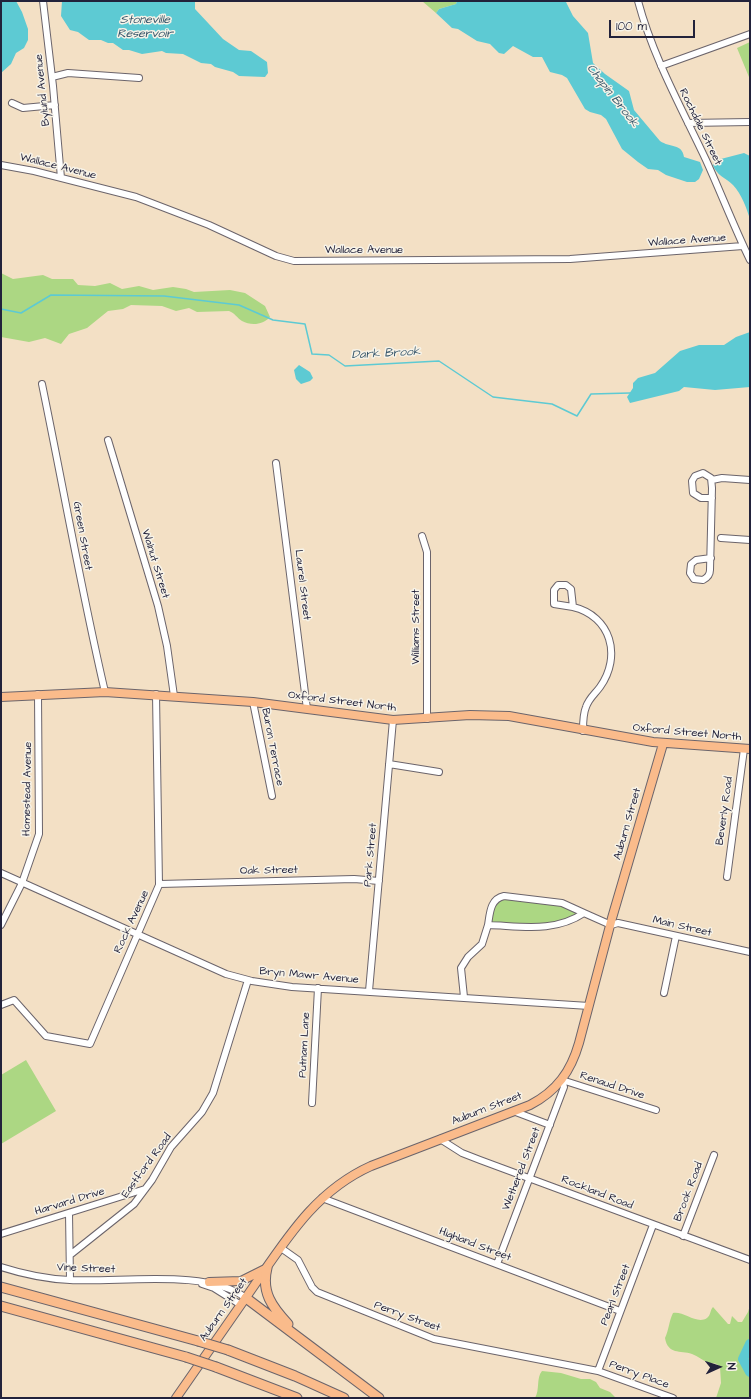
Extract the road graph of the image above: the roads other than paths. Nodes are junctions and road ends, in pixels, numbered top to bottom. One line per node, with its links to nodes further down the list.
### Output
1 (43, 1): 5 (street, Bylund Avenue)
2 (638, 1): 4 (street, Rochdale Street)
3 (750, 34): 4 (street)
4 (661, 66): 9 (street, Rochdale Street)
5 (52, 77): 6 (street); 8 (street, Bylund Avenue)
6 (139, 78)
7 (12, 103): 8 (street)
8 (55, 105): 12 (street, Bylund Avenue)
9 (688, 122): 10 (street); 13 (street, Rochdale Street)
10 (750, 122)
11 (1, 165): 12 (street, Wallace Avenue)
12 (61, 178): 13 (street, Wallace Avenue)
13 (744, 246): 14 (street, Rochdale Street)
14 (750, 260)
15 (42, 384): 26 (street, Green Street)
16 (108, 440): 29 (street, Walnut Street)
17 (276, 463): 32 (street, Laurel Street)
18 (712, 480): 19 (street); 20 (street); 20 (street)
19 (750, 480)
20 (712, 498): 24 (street)
21 (422, 536): 33 (street, Williams Street)
22 (721, 538): 23 (street)
23 (750, 540)
24 (711, 558)
25 (573, 608): 35 (street)
26 (105, 692): 27 (main road, Oxford Street North); 28 (main road, Oxford Street North)
27 (38, 694): 30 (main road, Oxford Street North); 44 (street, Homestead Avenue)
28 (156, 694): 29 (main road, Oxford Street North); 45 (street, Rock Avenue)
29 (174, 696): 31 (main road, Oxford Street North)
30 (1, 697)
31 (253, 702): 32 (main road, Oxford Street North); 40 (street, Buron Terrace)
32 (308, 709): 34 (main road, Oxford Street North)
33 (428, 719): 34 (main road, Oxford Street North); 35 (main road, Oxford Street North)
34 (392, 720): 38 (street, Park Street)
35 (583, 731): 36 (main road, Oxford Street North)
36 (663, 744): 37 (main road, Oxford Street North); 49 (main road, Auburn Street)
37 (747, 749): 42 (street, Beverly Road)
38 (389, 764): 39 (street); 43 (street, Park Street)
39 (439, 772)
40 (272, 796)
41 (1, 873): 44 (street, Bryn Mawr Avenue)
42 (726, 877)
43 (379, 881): 45 (street, Oak Street); 55 (street, Park Street)
44 (22, 882): 47 (street, Homestead Avenue); 50 (street, Bryn Mawr Avenue)
45 (160, 884): 50 (street, Rock Avenue)
46 (584, 913): 48 (street); 48 (street); 49 (street)
47 (1, 925)
48 (488, 925): 57 (street)
49 (611, 925): 51 (street, Main Street); 59 (main road, Auburn Street)
50 (137, 935): 53 (street, Bryn Mawr Avenue); 58 (street, Rock Avenue)
51 (676, 936): 52 (street, Main Street); 56 (street)
52 (750, 952)
53 (248, 980): 54 (street, Bryn Mawr Avenue); 68 (street, Eastford Road)
54 (318, 988): 55 (street, Bryn Mawr Avenue); 61 (street, Putnam Lane)
55 (369, 991): 57 (street, Bryn Mawr Avenue)
56 (664, 993)
57 (464, 997): 59 (street, Bryn Mawr Avenue)
58 (1, 1005)
59 (589, 1006): 60 (main road, Auburn Street)
60 (562, 1080): 62 (street, Renaud Drive); 63 (main road, Auburn Street); 64 (street, Wethered Street)
61 (312, 1103)
62 (656, 1110)
63 (513, 1111): 64 (street); 65 (main road, Auburn Street)
64 (550, 1125): 67 (street, Wethered Street)
65 (440, 1139): 67 (street, Rockland Road); 69 (main road, Auburn Street)
66 (714, 1155): 73 (street, Brook Road)
67 (530, 1178): 71 (street, Rockland Road); 77 (street, Wethered Street)
68 (145, 1189): 70 (street, Harvard Drive); 75 (street, Eastford Road)
69 (322, 1198): 74 (main road, Auburn Street); 77 (street, Highland Street)
70 (69, 1213): 72 (street, Harvard Drive); 75 (street)
71 (653, 1225): 73 (street, Rockland Road); 86 (street, Pearl Street)
72 (1, 1234)
73 (683, 1236): 76 (street, Rockland Road)
74 (281, 1248): 79 (main road, Auburn Street); 88 (street, Perry Street)
75 (70, 1255): 80 (street)
76 (750, 1260)
77 (497, 1264): 86 (street, Highland Street)
78 (1, 1267): 80 (street, Vine Street)
79 (267, 1268): 82 (main road); 84 (main road, Auburn Street); 87 (highway)
80 (70, 1280): 81 (street, Vine Street)
81 (172, 1280): 82 (street, Vine Street); 84 (street, Vine Street)
82 (209, 1282): 84 (street, Vine Street)
83 (1, 1287): 91 (highway, bridge)
84 (244, 1301): 87 (highway); 89 (main road, Auburn Street)
85 (1, 1306): 90 (highway, bridge)
86 (620, 1311): 88 (street, Pearl Street)
87 (305, 1342): 92 (highway)
88 (598, 1371): 93 (street, Perry Place)
89 (176, 1398)
90 (297, 1398)
91 (344, 1398)
92 (379, 1398)
93 (673, 1398)

